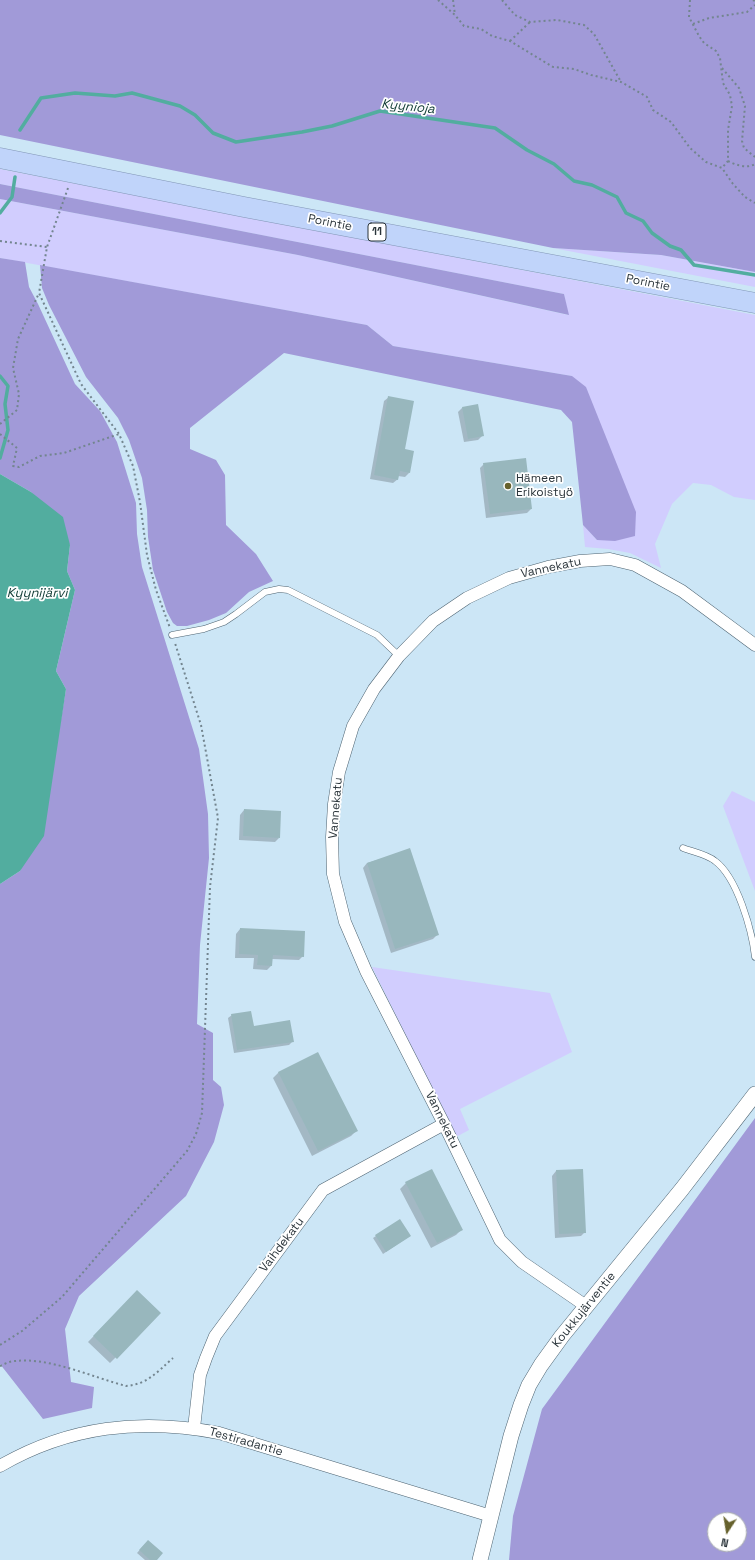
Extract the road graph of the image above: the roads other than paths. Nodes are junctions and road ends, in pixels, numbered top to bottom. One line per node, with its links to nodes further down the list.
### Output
1 (0, 158): 2 (highway, Porintie / 11)
2 (755, 303)
3 (172, 635): 5 (lane)
4 (755, 645): 5 (street, Vannekatu)
5 (399, 656): 9 (street, Vannekatu)
6 (683, 848): 7 (lane)
7 (755, 957)
8 (755, 1094): 10 (street, Koukkujärventie)
9 (444, 1124): 10 (street, Vannekatu); 11 (street, Vaihdekatu)
10 (586, 1306): 13 (street, Koukkujärventie)
11 (194, 1428): 12 (street, Testiradantie); 13 (street, Testiradantie)
12 (0, 1466)
13 (491, 1516): 14 (street, Koukkujärventie)
14 (480, 1560)

